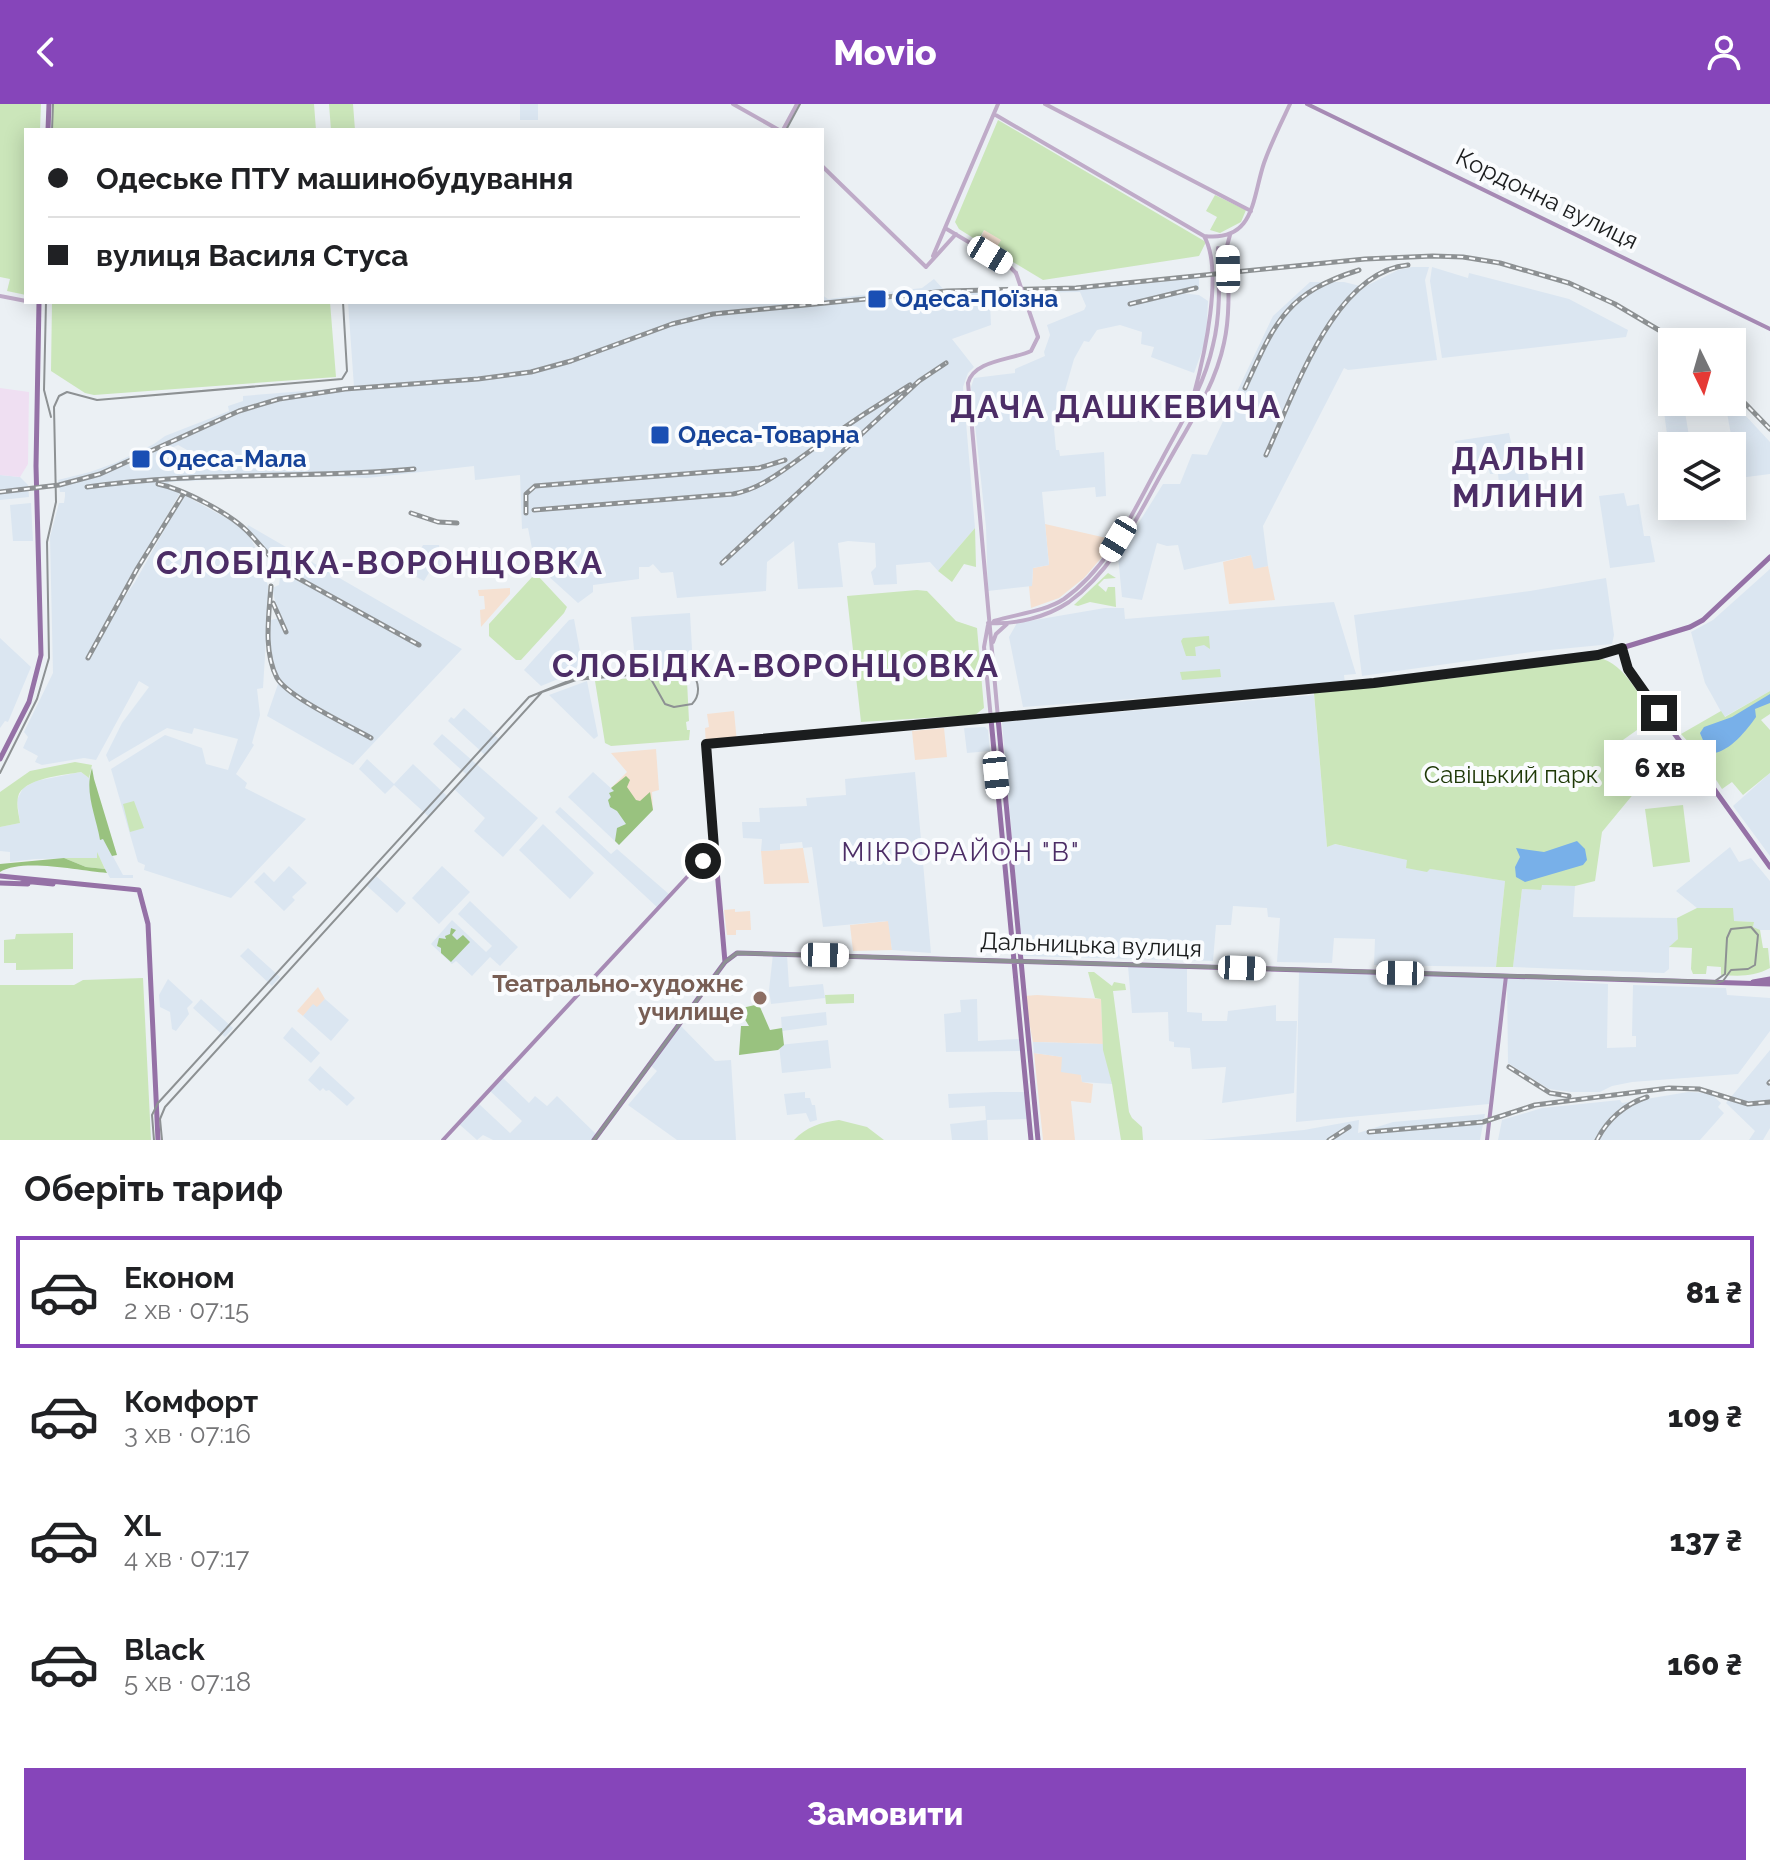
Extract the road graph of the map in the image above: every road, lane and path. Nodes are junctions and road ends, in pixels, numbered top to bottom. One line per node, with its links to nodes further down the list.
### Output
1 (49, 104): 9 (main road)
2 (733, 104): 10 (street)
3 (797, 104): 11 (street)
4 (998, 104): 8 (street)
5 (1045, 104): 13 (street)
6 (1290, 104): 13 (street)
7 (1307, 104): 25 (main road, Кордонна вулиця)
8 (994, 114): 14 (street); 17 (street)
9 (48, 128)
10 (777, 128)
11 (782, 128)
12 (824, 168): 21 (street)
13 (1251, 211): 16 (street)
14 (945, 228): 15 (street); 21 (street)
15 (956, 234): 21 (street); 28 (street, bridge)
16 (1230, 235): 17 (street); 20 (street)
17 (1204, 236): 19 (street)
18 (1218, 248): 19 (street); 20 (street); 26 (street)
19 (1210, 249): 26 (street)
20 (1228, 250): 29 (street)
21 (931, 262)
22 (0, 296): 23 (street)
23 (24, 301)
24 (37, 304): 33 (main road)
25 (1770, 329)
26 (1190, 406): 28 (street)
27 (1770, 557): 31 (main road)
28 (988, 623): 29 (street); 30 (street); 32 (street)
29 (1009, 623): 30 (street)
30 (992, 645): 32 (street)
31 (1622, 648): 32 (main road); 35 (main road)
32 (994, 718): 34 (main road); 42 (main road)
33 (0, 759)
34 (714, 848): 40 (main road); 48 (main road)
35 (1770, 867)
36 (0, 879): 37 (main road); 38 (main road)
37 (49, 881): 38 (main road); 39 (main road)
38 (34, 883): 39 (main road)
39 (62, 884): 47 (main road)
40 (723, 942): 41 (main road); 43 (main road)
41 (736, 953): 42 (main road, Дальницька вулиця); 43 (main road)
42 (1017, 961): 44 (main road, Дальницька вулиця); 50 (main road); 51 (main road)
43 (725, 962): 49 (main road)
44 (1506, 976): 45 (main road, Дальницька вулиця); 52 (main road)
45 (1761, 982): 46 (main road); 46 (main road)
46 (1770, 982)
47 (158, 1140)
48 (443, 1140)
49 (594, 1140)
50 (1031, 1140)
51 (1038, 1140)
52 (1487, 1140)

